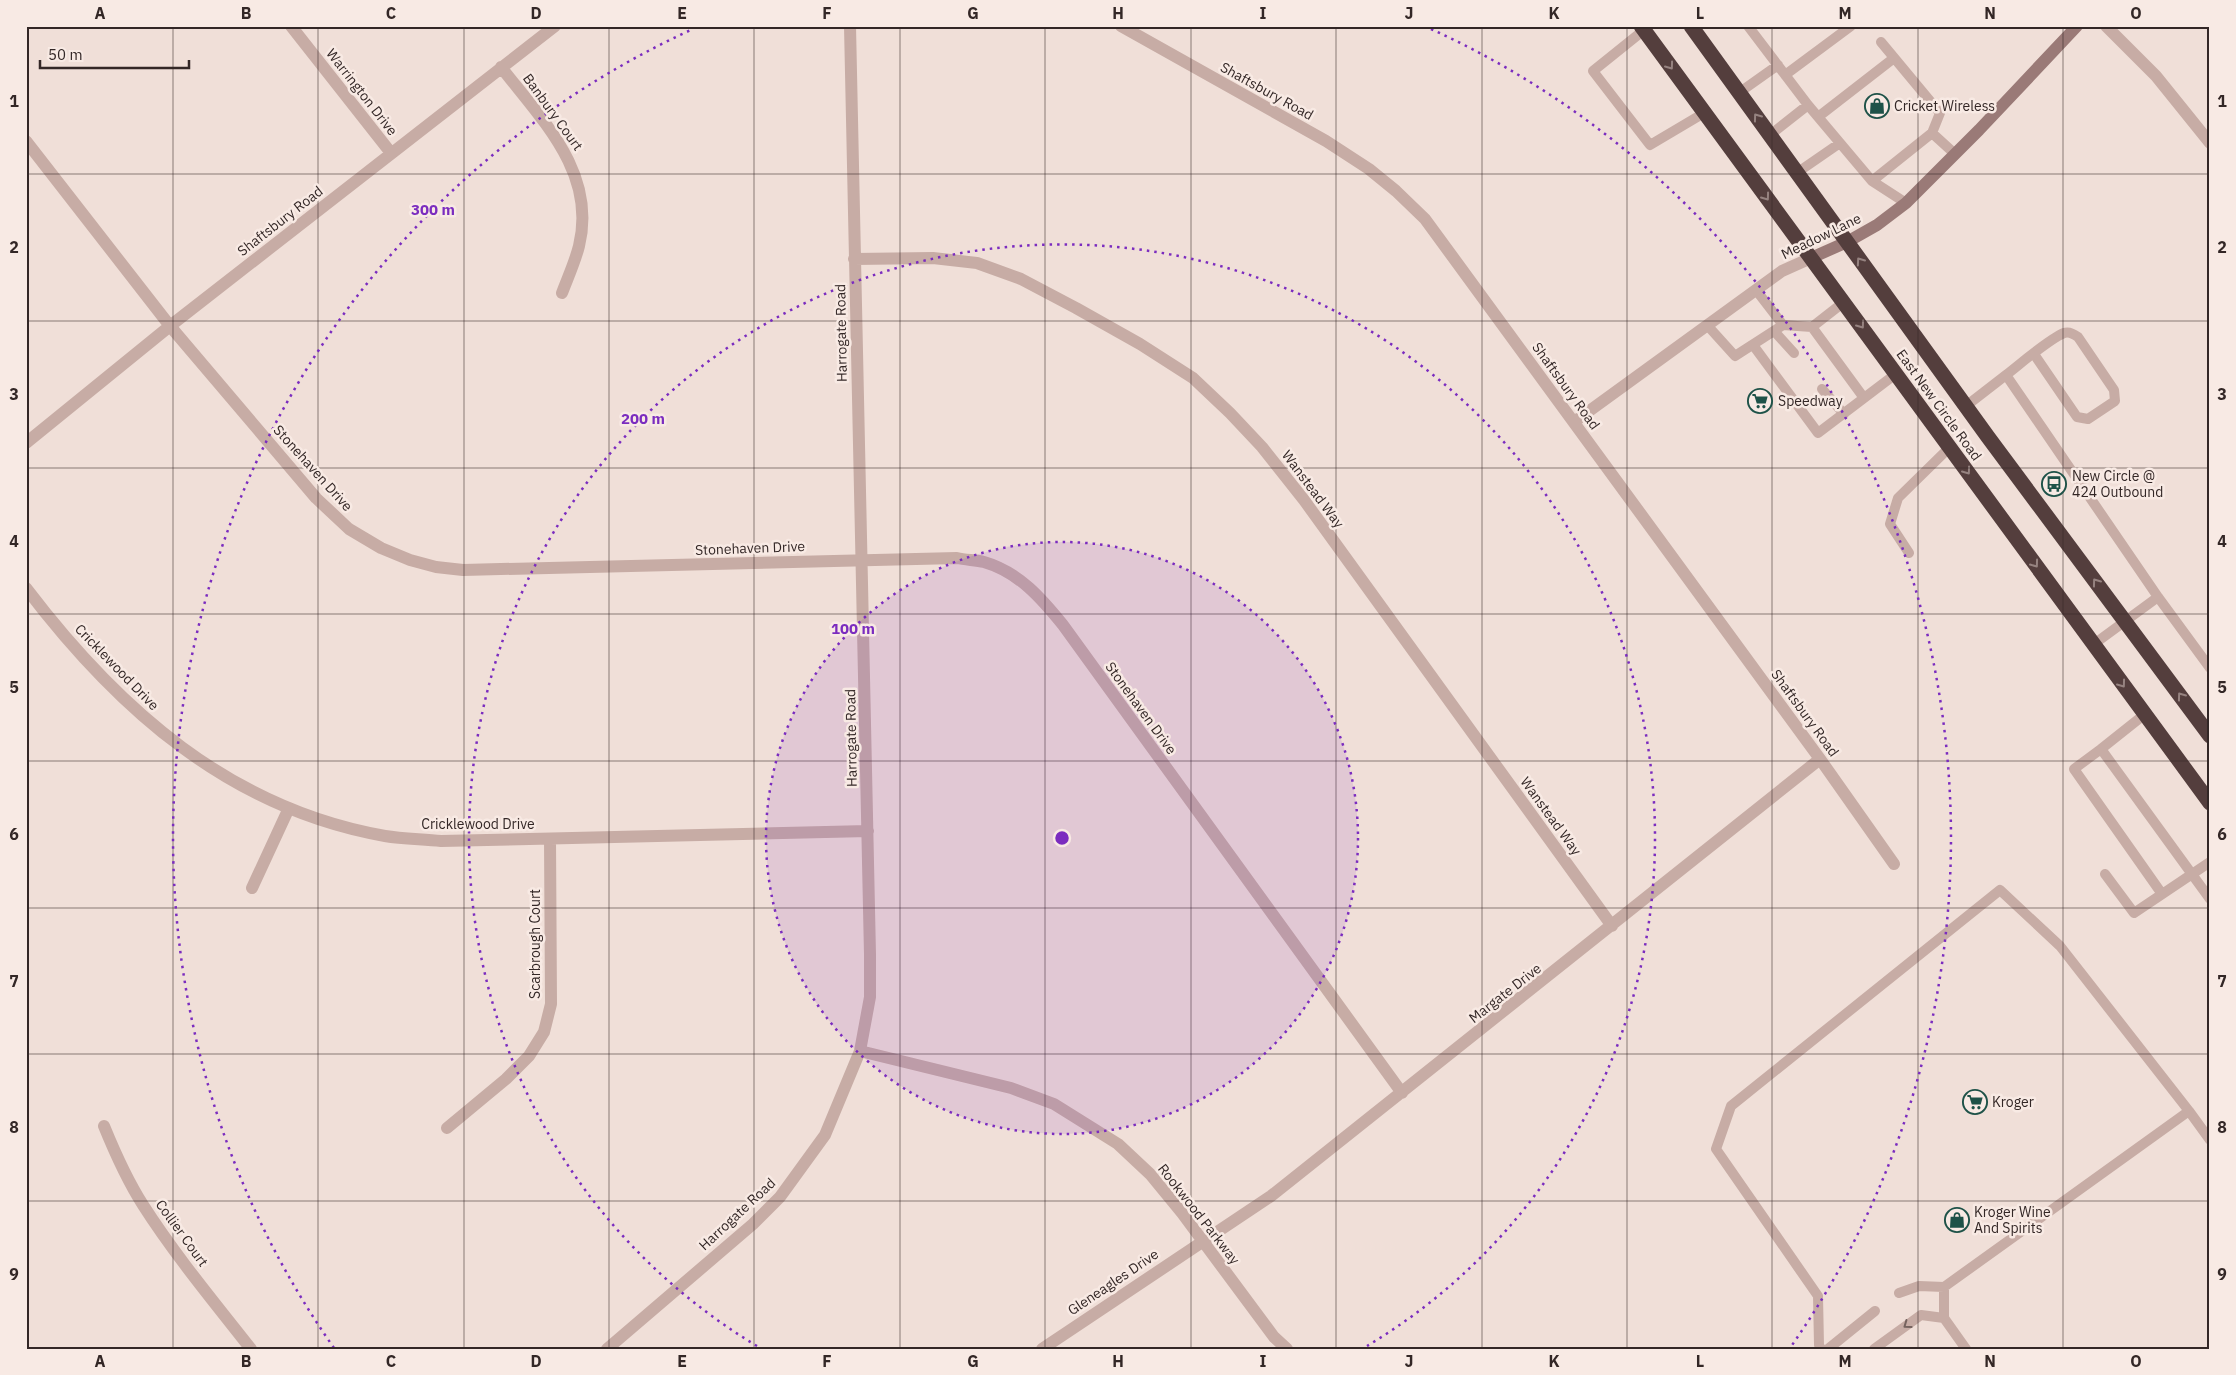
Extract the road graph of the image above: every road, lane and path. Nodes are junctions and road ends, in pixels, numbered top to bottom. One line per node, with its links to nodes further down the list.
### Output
1 (291, 26): 25 (street, Warrington Drive)
2 (554, 26): 14 (street, Shaftsbury Road)
3 (850, 26): 32 (street, Harrogate Road)
4 (1121, 26): 49 (street, Shaftsbury Road)
5 (1691, 26): 16 (highway, East New Circle Road)
6 (1748, 26): 13 (lane)
7 (1851, 26): 15 (lane)
8 (2077, 26): 26 (street, Meadow Lane)
9 (2106, 26): 24 (street)
10 (1642, 28): 18 (highway, East New Circle Road, one-way to 18); 18 (lane)
11 (1881, 42): 12 (lane)
12 (1894, 58): 19 (lane); 20 (lane)
13 (1778, 65): 15 (lane); 16 (lane)
14 (501, 67): 25 (street, Shaftsbury Road); 34 (street, Banbury Court)
15 (1786, 76): 17 (lane)
16 (1740, 92): 21 (highway, East New Circle Road, one-way to 16)
17 (1808, 106): 19 (lane); 21 (lane)
18 (1704, 112): 31 (highway, East New Circle Road, one-way to 31)
19 (1818, 117): 23 (lane)
20 (1932, 133): 26 (lane); 28 (lane)
21 (1770, 135): 27 (highway, East New Circle Road)
22 (26, 141): 36 (street, Stonehaven Drive)
23 (1840, 143): 27 (lane); 28 (lane)
24 (2210, 143)
25 (391, 153): 36 (street, Shaftsbury Road)
26 (1955, 154): 29 (street, Meadow Lane)
27 (1798, 172): 30 (highway, East New Circle Road)
28 (1872, 181): 29 (lane)
29 (1906, 203): 30 (street, Meadow Lane)
30 (1847, 242): 31 (street, Meadow Lane); 47 (highway, East New Circle Road, one-way to 30)
31 (1811, 258): 33 (street, Meadow Lane); 35 (highway, East New Circle Road)
32 (854, 259): 53 (street, Harrogate Road); 74 (street, Wanstead Way)
33 (1756, 290): 37 (street, Meadow Lane); 39 (lane)
34 (562, 293)
35 (1844, 302): 38 (lane); 43 (highway, East New Circle Road, one-way to 43)
36 (170, 326): 50 (street, Shaftsbury Road); 53 (street, Stonehaven Drive)
37 (1707, 326): 40 (lane); 49 (street, Meadow Lane)
38 (1812, 327): 39 (lane); 46 (lane)
39 (1779, 328): 40 (lane); 41 (lane)
40 (1753, 345): 48 (lane)
41 (1794, 353)
42 (2034, 354): 42 (lane); 44 (lane)
43 (1896, 374): 46 (lane); 51 (highway, East New Circle Road)
44 (2006, 375): 47 (lane); 55 (lane)
45 (1822, 389): 48 (lane)
46 (1864, 398): 48 (lane)
47 (1966, 406): 56 (highway, East New Circle Road, one-way to 47)
48 (1844, 414)
49 (1574, 422): 62 (street, Shaftsbury Road)
50 (26, 443)
51 (1950, 447): 52 (lane); 57 (highway, East New Circle Road, one-way to 57)
52 (1909, 553)
53 (862, 560): 65 (street, Harrogate Road); 76 (street, Stonehaven Drive)
54 (26, 588): 64 (street, Cricklewood Drive)
55 (2158, 598): 56 (lane); 58 (lane)
56 (2125, 621): 57 (lane); 60 (highway, East New Circle Road, one-way to 56)
57 (2094, 644): 59 (highway, East New Circle Road, one-way to 59)
58 (2210, 668)
59 (2145, 714): 61 (lane); 63 (highway, East New Circle Road)
60 (2210, 736)
61 (2101, 749): 70 (lane); 72 (lane)
62 (1820, 759): 68 (street, Shaftsbury Road); 74 (street, Margate Drive)
63 (2210, 803)
64 (289, 808): 66 (street, Cricklewood Drive); 71 (street)
65 (868, 831): 66 (street, Cricklewood Drive); 75 (street, Harrogate Road)
66 (550, 839): 79 (street, Scarbrough Court)
67 (2210, 862): 70 (lane)
68 (1894, 864)
69 (2104, 874): 72 (lane)
70 (2192, 874): 72 (lane); 73 (lane)
71 (252, 888)
72 (2162, 894)
73 (2210, 899)
74 (1612, 926): 76 (street, Margate Drive)
75 (860, 1050): 81 (street, Rookwood Parkway); 88 (street, Harrogate Road)
76 (1402, 1093): 81 (street, Margate Drive)
77 (2188, 1111): 80 (lane); 82 (lane); 91 (lane)
78 (104, 1126): 87 (street, Collier Court)
79 (447, 1128)
80 (2210, 1140)
81 (1202, 1241): 86 (street, Rookwood Parkway); 89 (street, Gleneagles Drive)
82 (1944, 1287): 83 (lane); 85 (lane)
83 (1899, 1293)
84 (1875, 1311): 92 (lane)
85 (1944, 1318): 93 (lane, one-way to 93); 94 (lane)
86 (1276, 1343): 90 (street, Rookwood Parkway)
87 (251, 1349)
88 (607, 1349)
89 (1042, 1349)
90 (1287, 1349)
91 (1821, 1349)
92 (1828, 1349)
93 (1874, 1349)
94 (1966, 1349)

